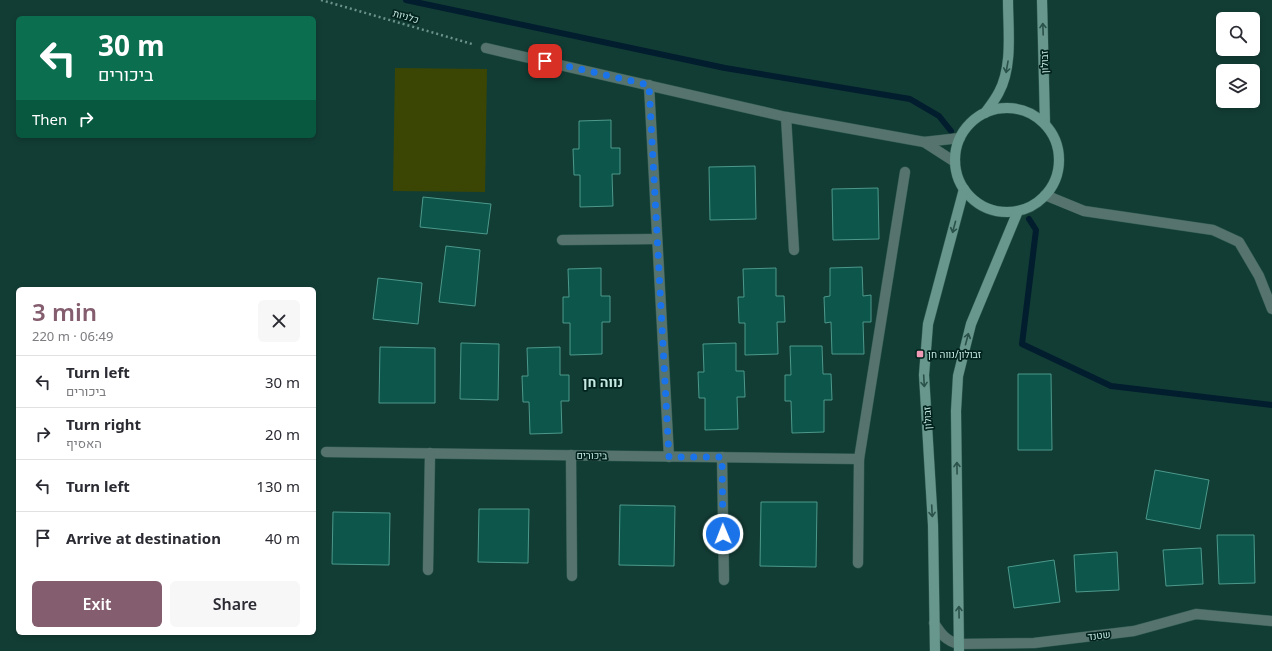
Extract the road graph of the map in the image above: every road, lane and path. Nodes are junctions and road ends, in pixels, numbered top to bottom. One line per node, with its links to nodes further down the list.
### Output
1 (321, 0): 4 (path, כלניות)
2 (1008, 0): 6 (main road, זבולון, one-way to 6)
3 (1042, 0): 8 (main road, זבולון, one-way to 3)
4 (486, 48): 5 (street)
5 (649, 85): 7 (street); 16 (street)
6 (985, 113): 8 (main road, זבולון); 9 (main road, זבולון)
7 (786, 116): 10 (street); 18 (street)
8 (1045, 124): 14 (main road, זבולון)
9 (960, 138): 10 (street); 11 (main road, זבולון)
10 (924, 142): 11 (street)
11 (956, 162): 13 (main road, זבולון)
12 (905, 172): 25 (street)
13 (964, 189): 15 (main road, זבולון); 31 (main road, זבולון, one-way to 31)
14 (1045, 195): 15 (main road, זבולון); 19 (street)
15 (1018, 211): 32 (main road, one-way to 15)
16 (657, 239): 17 (street); 23 (street)
17 (562, 240)
18 (794, 250)
19 (1272, 310)
20 (326, 452): 21 (street, ביכורים)
21 (430, 453): 22 (street, ביכורים); 27 (street)
22 (571, 455): 23 (street, ביכורים); 28 (street)
23 (669, 457): 24 (street, ביכורים)
24 (722, 457): 25 (street, ביכורים); 29 (street)
25 (858, 459): 26 (street)
26 (858, 563)
27 (428, 570)
28 (572, 576)
29 (724, 580)
30 (1272, 621): 32 (street, שטנד)
31 (934, 623): 32 (street, שטנד); 33 (main road, זבולון)
32 (959, 647)
33 (935, 651)

